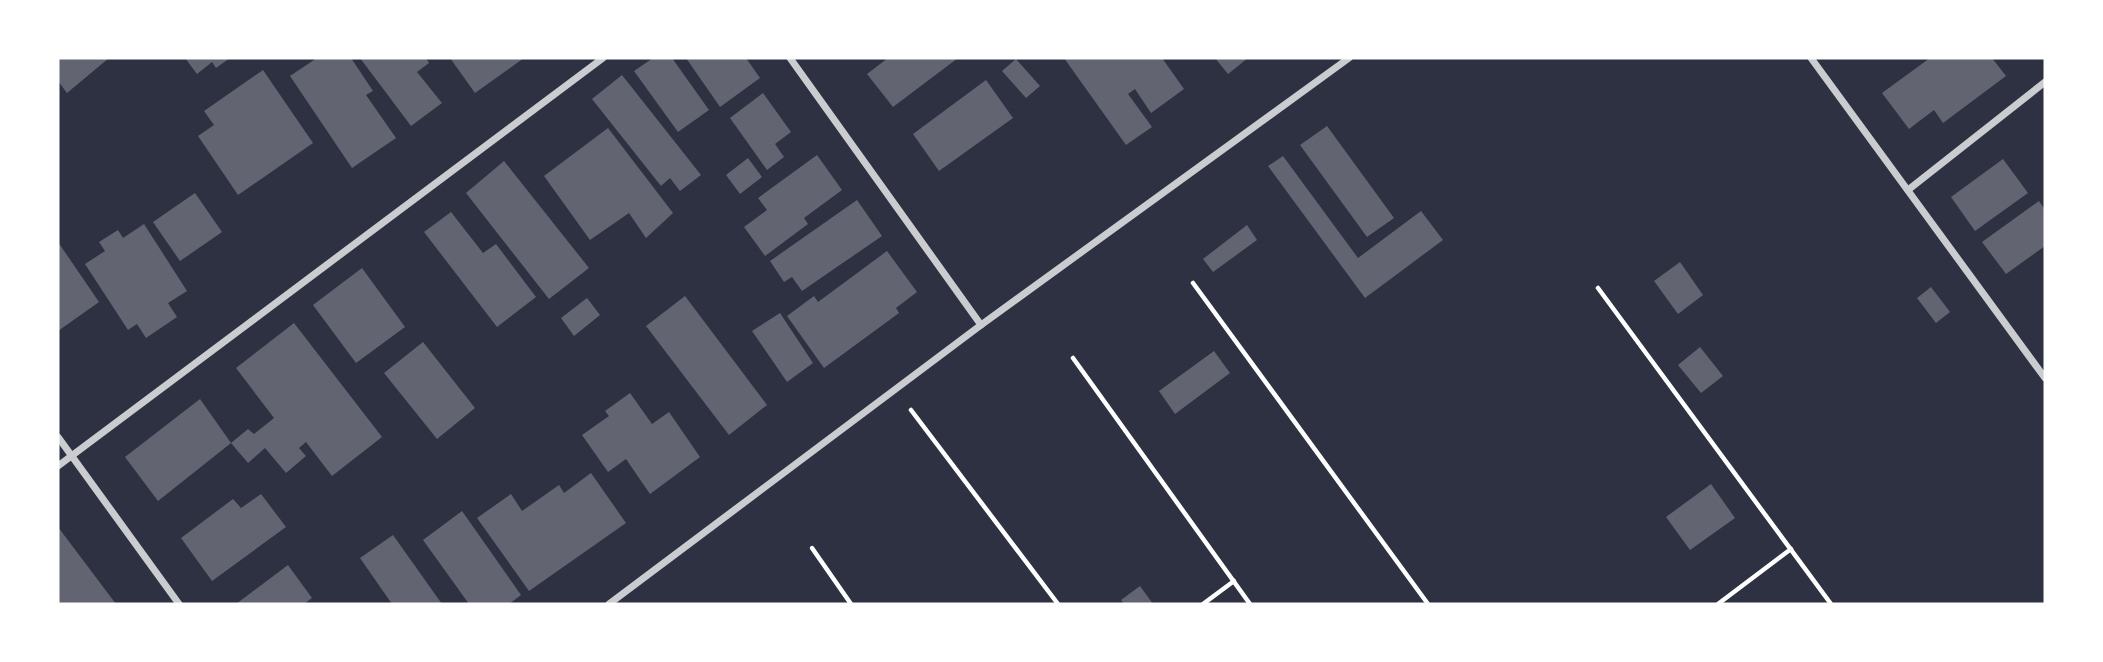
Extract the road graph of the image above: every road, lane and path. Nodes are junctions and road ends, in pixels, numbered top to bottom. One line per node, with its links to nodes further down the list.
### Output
1 (603, 58): 14 (street)
2 (790, 58): 9 (street)
3 (1349, 58): 9 (street)
4 (1811, 58): 6 (street)
5 (2045, 82): 6 (street)
6 (1908, 190): 11 (street)
7 (1193, 283): 25 (path)
8 (1598, 288): 17 (path)
9 (981, 325): 12 (street)
10 (1073, 358): 18 (path)
11 (2045, 378)
12 (896, 389): 20 (street); 22 (path)
13 (58, 437): 14 (street)
14 (71, 456): 15 (street); 19 (street)
15 (58, 466)
16 (812, 548): 21 (path)
17 (1791, 549): 26 (path); 27 (path)
18 (1234, 581): 23 (path); 24 (path)
19 (179, 604)
20 (609, 604)
21 (850, 604)
22 (1058, 604)
23 (1203, 604)
24 (1250, 604)
25 (1428, 604)
26 (1718, 604)
27 (1831, 604)

